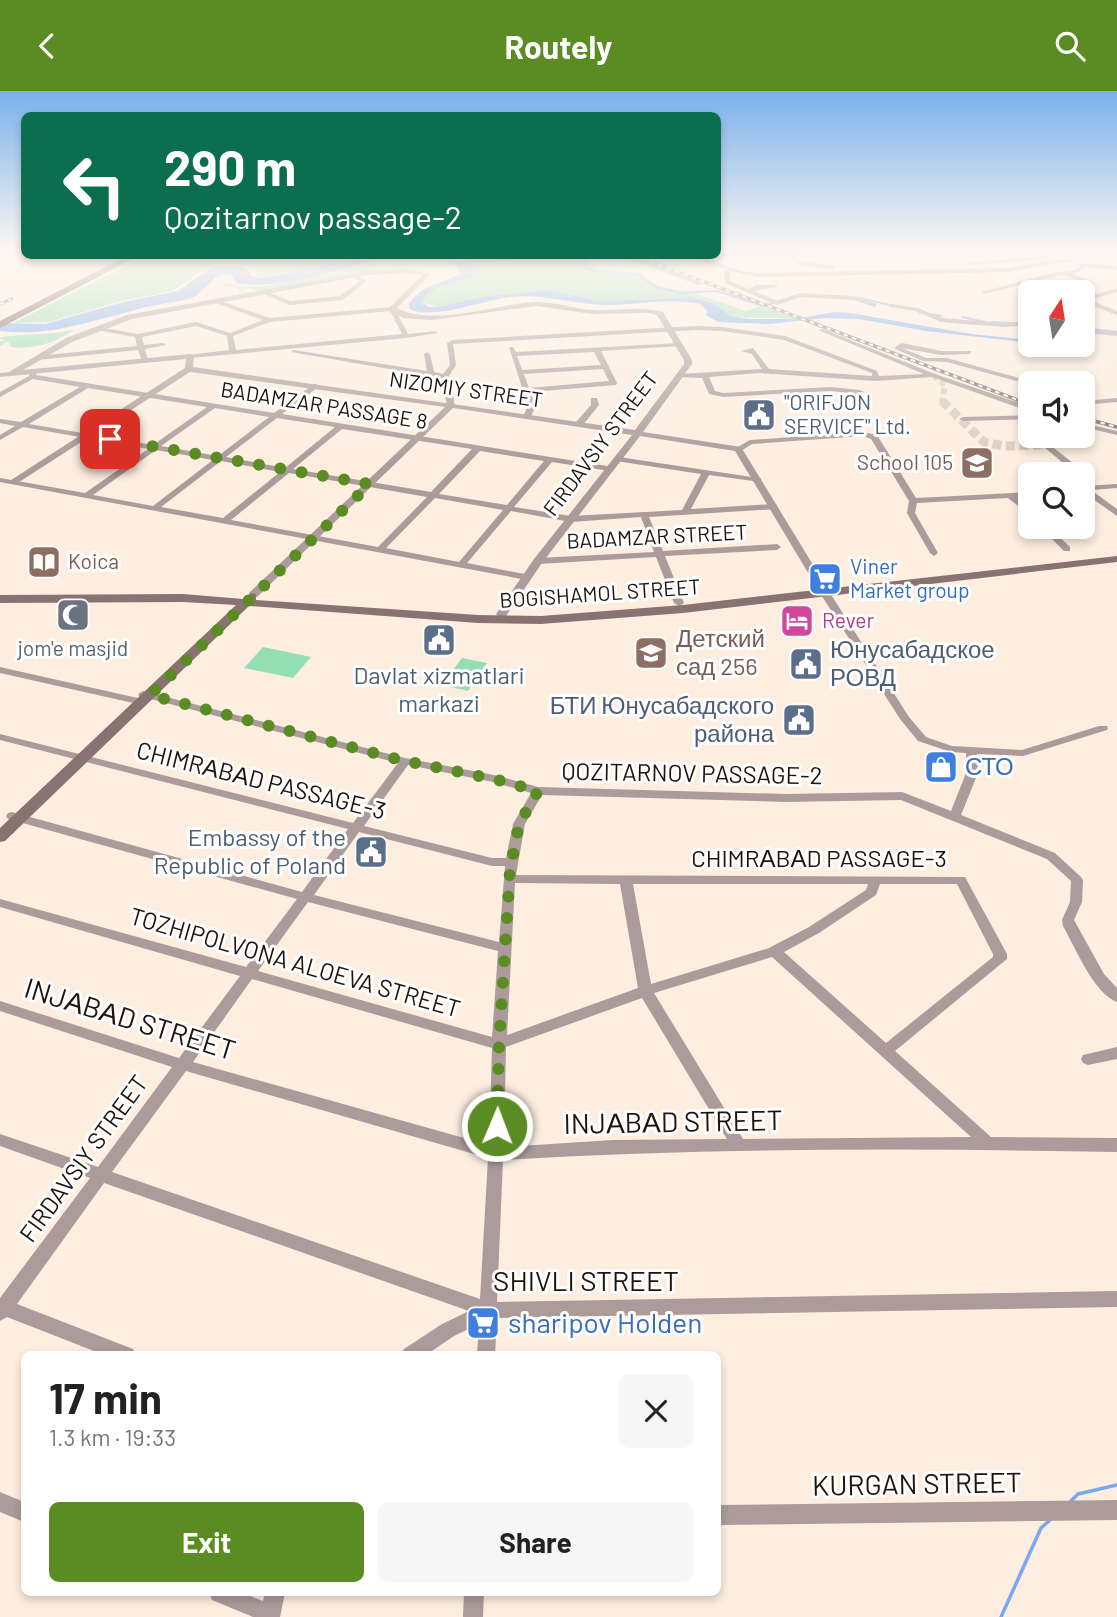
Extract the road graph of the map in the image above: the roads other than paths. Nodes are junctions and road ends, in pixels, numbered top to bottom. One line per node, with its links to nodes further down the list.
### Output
1 (119, 321): 7 (street)
2 (266, 321): 13 (street)
3 (398, 321): 15 (street)
4 (665, 321): 8 (street, FIRDAVSIY STREET)
5 (955, 321): 6 (street)
6 (1018, 324)
7 (98, 329): 14 (street); 28 (street)
8 (670, 329): 16 (street); 18 (street, FIRDAVSIY STREET); 42 (street)
9 (821, 330): 38 (street)
10 (1096, 332): 12 (street)
11 (435, 333): 15 (street)
12 (1117, 334)
13 (230, 335): 14 (street); 24 (street)
14 (138, 336): 19 (street)
15 (406, 336): 20 (street)
16 (508, 338): 26 (street); 39 (street)
17 (163, 345): 19 (street)
18 (679, 345): 21 (street); 40 (street, FIRDAVSIY STREET)
19 (141, 347): 28 (street); 29 (street)
20 (273, 349): 24 (street); 34 (street)
21 (597, 350): 26 (street); 30 (street)
22 (753, 352): 32 (street)
23 (969, 352): 43 (street)
24 (233, 353): 27 (street)
25 (427, 354): 34 (street)
26 (513, 354): 33 (street)
27 (190, 356): 29 (street); 31 (street)
28 (37, 358): 35 (street)
29 (145, 361): 36 (street)
30 (605, 367): 33 (street); 46 (street)
31 (189, 369): 45 (street, NIZOMIY STREET); 50 (street)
32 (767, 371): 41 (street); 42 (street)
33 (520, 372): 46 (street)
34 (431, 373): 39 (street)
35 (10, 374): 36 (street); 37 (street)
36 (32, 374): 44 (street, BADAMZAR PASSAGE 8); 49 (street)
37 (0, 375)
38 (933, 375): 42 (street); 55 (street)
39 (445, 376): 57 (street)
40 (679, 376): 41 (street); 68 (street, FIRDAVSIY STREET)
41 (706, 378): 47 (street)
42 (876, 379)
43 (1018, 379)
44 (87, 386): 50 (street, BADAMZAR PASSAGE 8); 65 (street)
45 (314, 386): 57 (street, NIZOMIY STREET); 59 (street)
46 (527, 390): 60 (street)
47 (860, 391)
48 (1107, 392): 53 (street)
49 (0, 395)
50 (149, 395): 56 (street, BADAMZAR PASSAGE 8); 70 (street)
51 (594, 400): 64 (street)
52 (1117, 400): 53 (street)
53 (1106, 401): 54 (street); 58 (street)
54 (1095, 402)
55 (1018, 405)
56 (213, 406): 59 (street, BADAMZAR PASSAGE 8); 73 (street)
57 (451, 406): 60 (street, NIZOMIY STREET); 72 (street)
58 (1117, 407)
59 (276, 416): 66 (street, BADAMZAR PASSAGE 8); 77 (street)
60 (527, 416): 64 (street, NIZOMIY STREET)
61 (1018, 417): 62 (street)
62 (963, 419)
63 (0, 421): 65 (street)
64 (579, 424): 68 (street, NIZOMIY STREET)
65 (22, 425): 70 (street); 71 (street)
66 (341, 426): 72 (street, BADAMZAR PASSAGE 8); 82 (street)
67 (1095, 428): 69 (street)
68 (638, 433): 76 (street, NIZOMIY STREET); 79 (street, FIRDAVSIY STREET)
69 (1117, 433)
70 (87, 436): 73 (street); 86 (street)
71 (0, 438)
72 (418, 438): 74 (street, BADAMZAR PASSAGE 8); 87 (street)
73 (155, 447): 77 (street); 92 (street)
74 (478, 448): 78 (street, BADAMZAR PASSAGE 8); 90 (street)
75 (1049, 448): 80 (street)
76 (738, 449): 85 (street); 95 (street)
77 (221, 458): 82 (street); 98 (street)
78 (550, 459): 81 (street, BADAMZAR PASSAGE 8); 99 (street)
79 (619, 459): 81 (street, FIRDAVSIY STREET); 83 (street)
80 (1066, 462)
81 (610, 469): 103 (street, FIRDAVSIY STREET)
82 (288, 470): 87 (street); 104 (street)
83 (706, 473): 85 (street); 100 (street)
84 (0, 479): 86 (street)
85 (758, 480): 97 (street)
86 (13, 482): 92 (street)
87 (370, 484): 90 (street); 105 (street)
88 (1117, 486): 89 (street)
89 (1097, 487)
90 (433, 495): 99 (street); 109 (street)
91 (1018, 495): 93 (street)
92 (86, 496): 98 (street)
93 (1011, 496): 95 (street); 96 (street)
94 (1095, 497): 101 (street)
95 (913, 501): 110 (street)
96 (1018, 502)
97 (774, 507): 100 (street); 116 (street)
98 (155, 508): 104 (street)
99 (509, 509): 103 (street); 114 (street)
100 (685, 513): 102 (street)
101 (1117, 513)
102 (644, 515): 103 (street); 111 (street)
103 (571, 519): 113 (street, FIRDAVSIY STREET)
104 (225, 521): 105 (street)
105 (313, 538): 109 (street); 118 (street)
106 (1057, 539): 108 (street)
107 (777, 547): 111 (street, BADAMZAR STREET)
108 (1068, 549)
109 (380, 550): 114 (street)
110 (934, 553)
111 (659, 554): 113 (street, BADAMZAR STREET); 119 (street)
112 (1117, 557): 116 (main road, BOGISHAMOL STREET)
113 (538, 561): 115 (street, FIRDAVSIY STREET)
114 (461, 565): 115 (street)
115 (527, 577): 120 (street, FIRDAVSIY STREET)
116 (823, 590): 118 (main road, BOGISHAMOL STREET); 119 (main road, BOGISHAMOL STREET); 125 (street)
117 (0, 597): 118 (main road, BOGISHAMOL STREET)
118 (248, 599): 120 (main road, BOGISHAMOL STREET); 122 (main road)
119 (679, 603): 120 (main road, BOGISHAMOL STREET)
120 (502, 614)
121 (0, 670): 122 (street, QOZITARNOV PASSAGE-2)
122 (142, 698): 126 (main road); 127 (street, QOZITARNOV PASSAGE-2)
123 (1103, 729): 125 (street)
124 (0, 737): 126 (street, CHIMRАBАD PASSAGE-3)
125 (971, 751): 129 (street)
126 (81, 757): 130 (main road); 132 (street, CHIMRАBАD PASSAGE-3)
127 (405, 761): 128 (street, QOZITARNOV PASSAGE-2); 132 (street, FIRDAVSIY STREET)
128 (538, 791): 129 (street, QOZITARNOV PASSAGE-2); 134 (street)
129 (955, 816): 144 (street, QOZITARNOV PASSAGE-2)
130 (16, 817): 131 (main road); 133 (main road); 138 (street)
131 (0, 827)
132 (357, 827): 134 (street, CHIMRАBАD PASSAGE-3); 138 (street, FIRDAVSIY STREET)
133 (0, 837)
134 (512, 862): 135 (street)
135 (510, 879): 137 (street, CHIMRАBАD PASSAGE-3); 140 (street)
136 (875, 880): 137 (street, CHIMRАBАD PASSAGE-3); 141 (street); 147 (street, CHIMRАBАD PASSAGE-3)
137 (626, 881): 143 (street)
138 (306, 897): 140 (street); 142 (street, FIRDAVSIY STREET)
139 (0, 903): 142 (street, TOZHIPOLVONA ALOEVA STREET)
140 (505, 948): 146 (street)
141 (774, 951): 143 (street); 147 (street)
142 (249, 974): 146 (street, TOZHIPOLVONA ALOEVA STREET); 150 (street, FIRDAVSIY STREET)
143 (645, 991): 146 (street); 154 (street)
144 (1117, 997)
145 (0, 1006): 150 (street, INJАBАD STREET)
146 (499, 1044): 155 (street)
147 (885, 1051): 152 (street)
148 (1117, 1053): 149 (street)
149 (1088, 1059)
150 (181, 1064): 155 (street, INJАBАD STREET); 156 (street, FIRDAVSIY STREET)
151 (0, 1140): 156 (street, SHIVLI STREET)
152 (988, 1143): 153 (street, INJАBАD STREET); 154 (street, INJАBАD STREET)
153 (1117, 1145)
154 (739, 1146): 155 (street, INJАBАD STREET)
155 (496, 1154): 159 (street)
156 (101, 1175): 158 (street, FIRDAVSIY STREET); 159 (street, SHIVLI STREET)
157 (1117, 1300): 159 (street, SHIVLI STREET)
158 (1, 1309): 160 (street)
159 (489, 1310): 161 (street); 162 (street)
160 (116, 1351)
161 (416, 1351)
162 (486, 1351)
163 (0, 1502): 165 (street)
164 (1117, 1510): 166 (street, KURGAN STREET)
165 (21, 1512)
166 (721, 1515)
167 (226, 1596): 170 (street)
168 (274, 1596): 170 (street)
169 (474, 1596): 171 (street)
170 (271, 1615)
171 (473, 1617)

